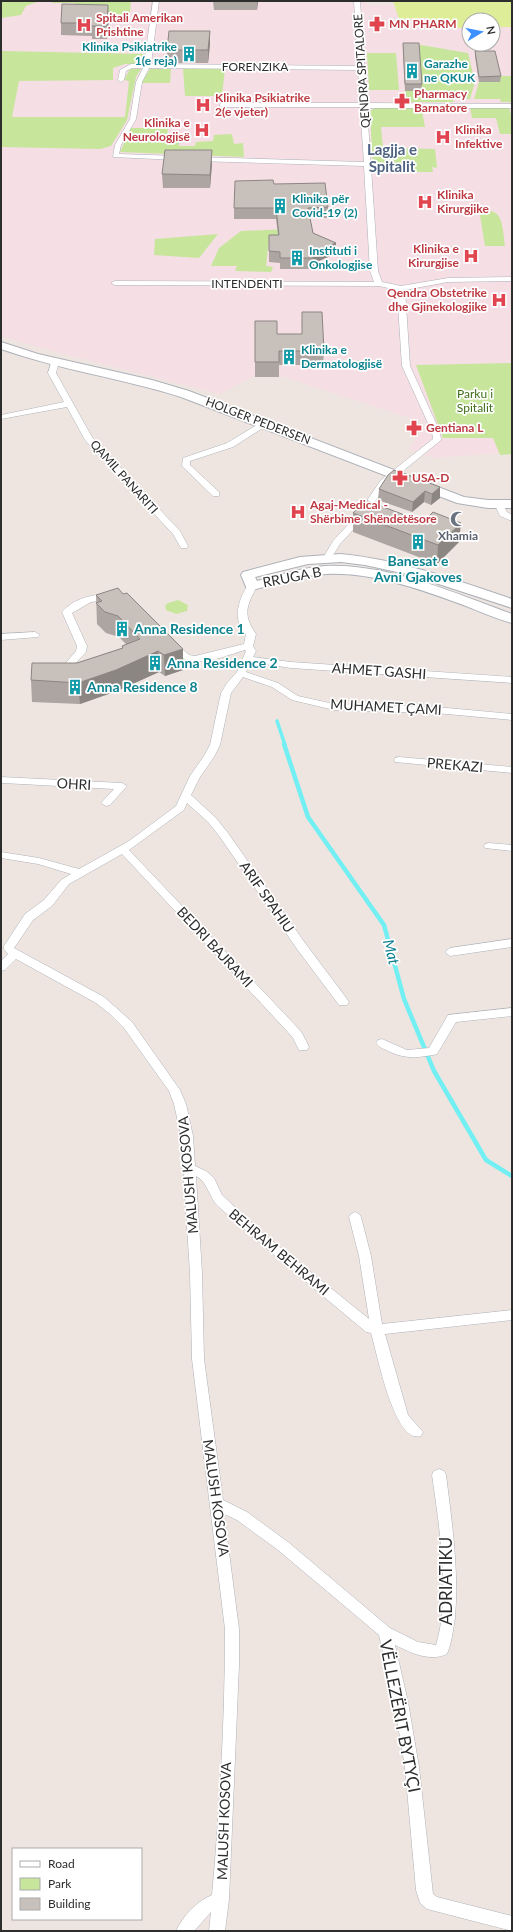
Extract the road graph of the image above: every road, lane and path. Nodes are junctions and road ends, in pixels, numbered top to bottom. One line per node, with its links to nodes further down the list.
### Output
1 (156, 1): 3 (street)
2 (357, 1): 4 (street, QENDRA SPITALORE)
3 (147, 66): 4 (street, FORENZIKA); 5 (street, FORENZIKA); 9 (street)
4 (362, 68): 7 (street, QENDRA SPITALORE)
5 (121, 80)
6 (222, 105): 7 (street)
7 (365, 106): 8 (street); 11 (street, QENDRA SPITALORE)
8 (512, 106)
9 (184, 158)
10 (192, 158): 11 (street)
11 (368, 164): 14 (street, QENDRA SPITALORE)
12 (512, 279): 15 (street, INTENDENTI)
13 (115, 283): 14 (street, INTENDENTI)
14 (379, 284): 15 (street, INTENDENTI)
15 (401, 288): 21 (street)
16 (1, 345): 17 (street, HOLGER PEDERSEN)
17 (55, 362): 18 (street, QAMIL PANARITI); 20 (street, HOLGER PEDERSEN)
18 (68, 404): 19 (street); 26 (street, QAMIL PANARITI)
19 (1, 417)
20 (265, 424): 21 (street, HOLGER PEDERSEN); 22 (street)
21 (393, 474): 24 (street, HOLGER PEDERSEN); 27 (street)
22 (216, 494)
23 (512, 504): 24 (street, HOLGER PEDERSEN)
24 (499, 505): 25 (street)
25 (512, 518)
26 (184, 546)
27 (327, 558): 28 (street, RRUGA B); 30 (street, RRUGA B)
28 (252, 586): 31 (street, RRUGA B); 35 (street)
29 (123, 600): 37 (street)
30 (512, 604)
31 (512, 619)
32 (35, 635): 33 (street)
33 (1, 637)
34 (167, 639): 35 (street)
35 (248, 646): 36 (street)
36 (247, 660): 38 (street); 39 (street, AHMET GASHI)
37 (69, 665)
38 (241, 673): 40 (street, MUHAMET ÇAMI); 44 (street)
39 (512, 680)
40 (512, 717)
41 (399, 760): 42 (street, PREKAZI)
42 (512, 770)
43 (3, 780): 45 (street, OHRI)
44 (186, 796): 48 (street); 55 (street, ARIF SPAHIU)
45 (106, 804)
46 (489, 846): 47 (street)
47 (512, 848)
48 (124, 850): 50 (street); 58 (street, BEDRI BAJRAMI)
49 (1, 856): 50 (street)
50 (80, 873): 52 (street)
51 (512, 943): 53 (street)
52 (9, 952): 54 (street); 59 (street, MALUSH KOSOVA)
53 (450, 952)
54 (1, 967)
55 (343, 1002)
56 (512, 1012): 57 (street)
57 (382, 1043)
58 (302, 1047)
59 (189, 1169): 62 (street, BEHRAM BEHRAMI); 65 (street, MALUSH KOSOVA)
60 (355, 1217): 62 (street)
61 (512, 1315): 62 (street)
62 (377, 1330): 63 (street)
63 (416, 1432)
64 (439, 1475): 66 (street, ADRIATIKU)
65 (216, 1503): 66 (street, VËLLEZËRIT BYTYÇI); 67 (street, MALUSH KOSOVA)
66 (385, 1632): 68 (street, VËLLEZËRIT BYTYÇI)
67 (221, 1899): 69 (street); 70 (street, MALUSH KOSOVA)
68 (512, 1924)
69 (184, 1931)
70 (217, 1931)

